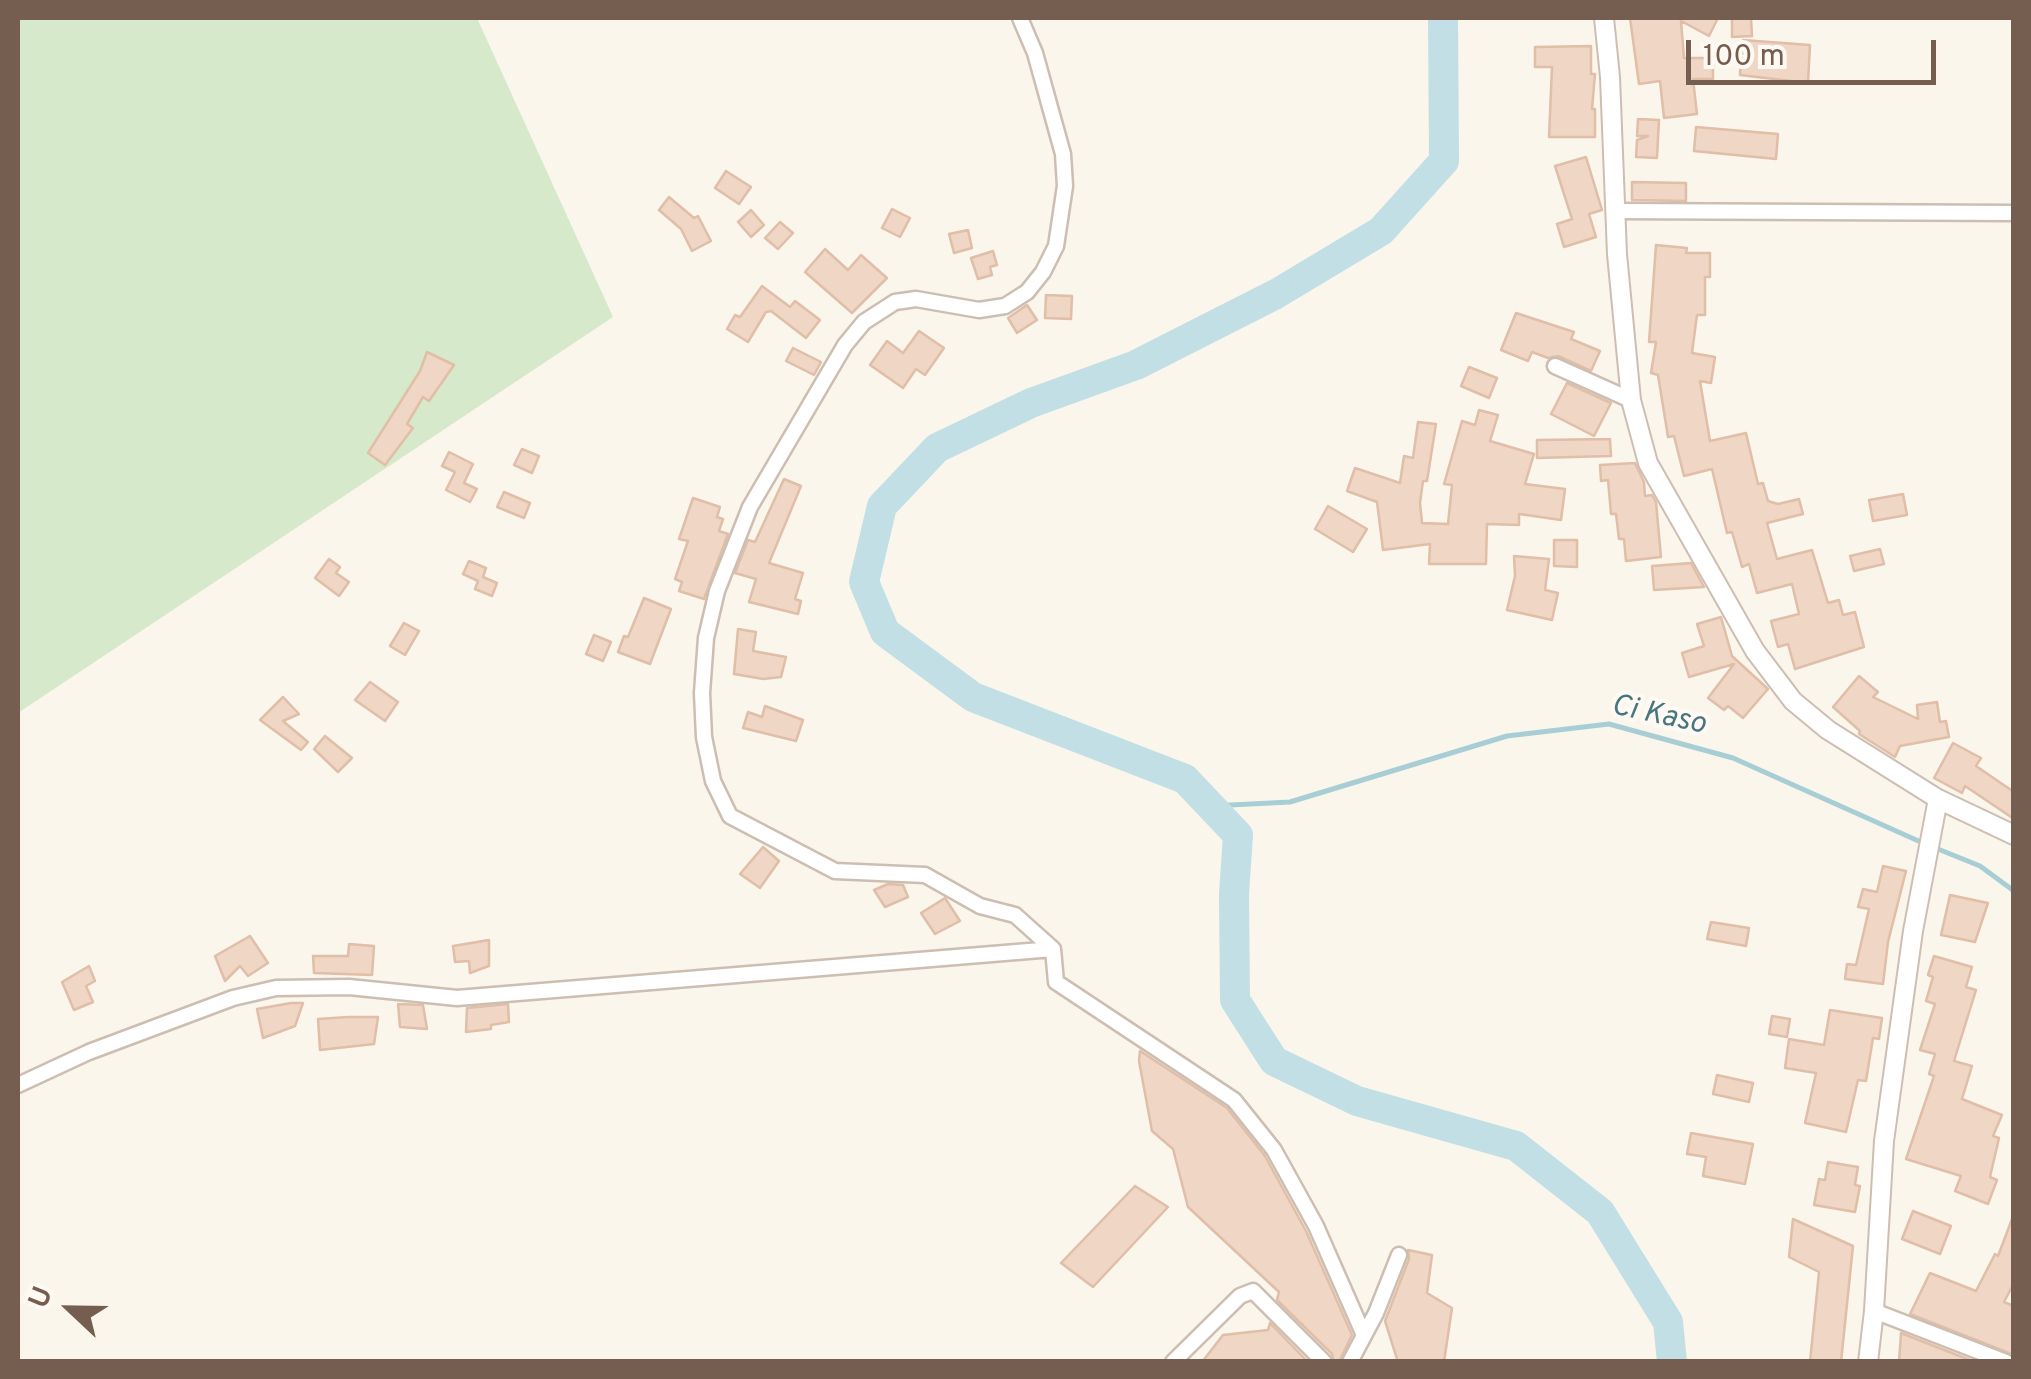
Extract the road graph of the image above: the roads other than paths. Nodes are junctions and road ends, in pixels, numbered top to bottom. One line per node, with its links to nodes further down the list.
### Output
1 (1020, 18): 9 (street)
2 (1604, 18): 3 (street)
3 (1615, 211): 4 (street); 6 (street)
4 (2014, 214)
5 (1556, 366): 6 (street)
6 (1631, 400): 7 (street)
7 (1938, 799): 8 (street); 12 (street)
8 (2014, 835)
9 (1053, 949): 10 (street); 13 (street)
10 (18, 1084)
11 (1399, 1255): 13 (street)
12 (1874, 1311): 17 (street); 18 (street)
13 (1362, 1333): 16 (street)
14 (1173, 1362): 15 (street)
15 (1324, 1362)
16 (1350, 1362)
17 (1868, 1362)
18 (2006, 1362)

